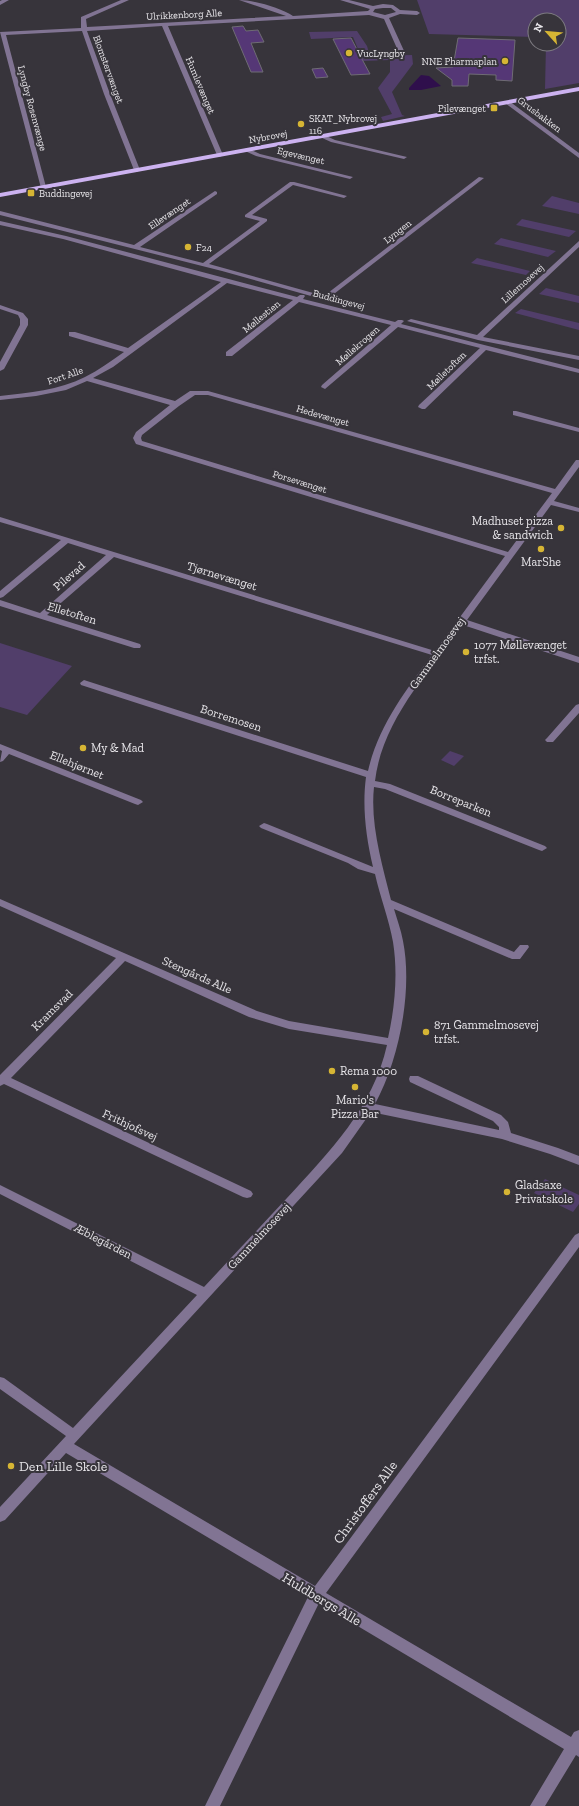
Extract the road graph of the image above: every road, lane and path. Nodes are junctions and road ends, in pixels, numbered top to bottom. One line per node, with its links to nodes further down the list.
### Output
1 (6, 0): 6 (street)
2 (126, 0): 14 (street, Blomstervænget)
3 (242, 0): 12 (street)
4 (343, 0): 8 (street)
5 (395, 0): 7 (street)
6 (0, 2)
7 (389, 7): 8 (street, Ulrikkenborg Alle); 9 (street)
8 (371, 10): 11 (street); 12 (street, Ulrikkenborg Alle)
9 (399, 12): 10 (street); 11 (street)
10 (417, 13)
11 (386, 17): 16 (street)
12 (292, 18): 13 (street, Ulrikkenborg Alle)
13 (164, 24): 14 (street, Ulrikkenborg Alle); 21 (street, Humlevænget)
14 (84, 29): 15 (street, Ulrikkenborg Alle); 24 (street, Blomstervænget)
15 (1, 34): 27 (street, Lyngby Rosenvænge)
16 (402, 53)
17 (579, 89): 18 (main road, Nybrovej)
18 (507, 102): 19 (main road, Nybrovej); 22 (street, Grusbakken)
19 (322, 136): 20 (main road, Nybrovej); 23 (street)
20 (247, 150): 21 (main road, Nybrovej); 25 (street, Egevænget)
21 (220, 154): 24 (main road, Nybrovej)
22 (579, 156)
23 (404, 157)
24 (135, 167): 27 (main road, Nybrovej)
25 (350, 177)
26 (481, 178): 40 (street, Lyngen)
27 (43, 184): 29 (main road, Nybrovej)
28 (215, 193): 36 (street, Ellevænget)
29 (7, 194): 30 (main road, Nybrovej); 32 (main road, Nybrovej)
30 (0, 195)
31 (344, 196): 37 (street)
32 (0, 198)
33 (0, 213): 36 (street, Buddingevej)
34 (0, 223): 38 (street, Buddingevej)
35 (579, 243): 46 (street, Lillemosevej)
36 (134, 248): 37 (street, Buddingevej)
37 (204, 265): 39 (street, Buddingevej)
38 (226, 281): 41 (street, Buddingevej); 48 (street, Fort Alle)
39 (305, 293): 40 (street, Buddingevej); 41 (street, Møllestien)
40 (325, 298): 43 (street, Buddingevej)
41 (298, 299): 44 (street, Buddingevej); 49 (street, Møllestien)
42 (0, 307): 51 (street)
43 (403, 319): 44 (street, Møllekrogen); 46 (street, Buddingevej)
44 (397, 324): 47 (street, Buddingevej); 54 (street, Møllekrogen)
45 (72, 334): 48 (street)
46 (478, 338): 50 (street, Buddingevej)
47 (484, 348): 52 (street, Buddingevej); 57 (street, Mølletoften)
48 (129, 351): 53 (street, Fort Alle)
49 (229, 354)
50 (579, 358)
51 (0, 369)
52 (579, 371)
53 (87, 379): 55 (street, Fort Alle); 56 (street)
54 (325, 387)
55 (0, 398)
56 (176, 404): 61 (street, Hedevænget); 67 (street, Porsevænget)
57 (422, 407)
58 (516, 413): 59 (street)
59 (579, 430)
60 (579, 462): 61 (street, Gammelmosevej)
61 (556, 492): 62 (street, Gammelmosevej)
62 (549, 502): 63 (street); 67 (street, Gammelmosevej)
63 (579, 510)
64 (0, 519): 65 (street, Tjørnevænget)
65 (66, 540): 66 (street, Tjørnevænget); 68 (street)
66 (112, 554): 70 (street, Pilevad); 73 (street, Tjørnevænget)
67 (509, 555): 71 (street, Gammelmosevej)
68 (0, 595)
69 (0, 603): 70 (street, Elletoften)
70 (42, 616): 72 (street, Elletoften)
71 (461, 622): 73 (street, Gammelmosevej); 74 (street)
72 (137, 646)
73 (436, 654): 80 (street, Gammelmosevej)
74 (579, 660)
75 (84, 683): 80 (street, Borremosen)
76 (579, 707): 77 (street)
77 (550, 740)
78 (4, 748): 79 (street, Ellehjørnet); 81 (street, Ellehjørnet)
79 (0, 759)
80 (370, 779): 83 (street, Borreparken); 84 (street, Gammelmosevej)
81 (138, 802)
82 (264, 826): 84 (street)
83 (542, 848)
84 (380, 872): 86 (street, Gammelmosevej)
85 (0, 902): 88 (street, Stengårds Alle)
86 (387, 902): 87 (street); 89 (street, Gammelmosevej)
87 (524, 947)
88 (123, 957): 89 (street, Stengårds Alle); 91 (street, Kramsvad)
89 (392, 1042): 92 (street, Gammelmosevej)
90 (414, 1079): 93 (street)
91 (1, 1080): 96 (street, Frithjofsvej)
92 (368, 1107): 93 (street); 98 (street, Gammelmosevej)
93 (506, 1135): 94 (street)
94 (579, 1161)
95 (0, 1190): 98 (street, Æblegården)
96 (247, 1194)
97 (579, 1238): 102 (street, Christoffers Alle)
98 (205, 1293): 100 (street, Gammelmosevej)
99 (0, 1382): 100 (street, Huldbergs Alle)
100 (71, 1441): 101 (street, Gammelmosevej); 102 (street, Huldbergs Alle)
101 (0, 1516)
102 (316, 1595): 103 (street, Huldbergs Alle); 104 (street, Christoffers Alle)
103 (577, 1745): 105 (street)
104 (212, 1806)
105 (537, 1806)

